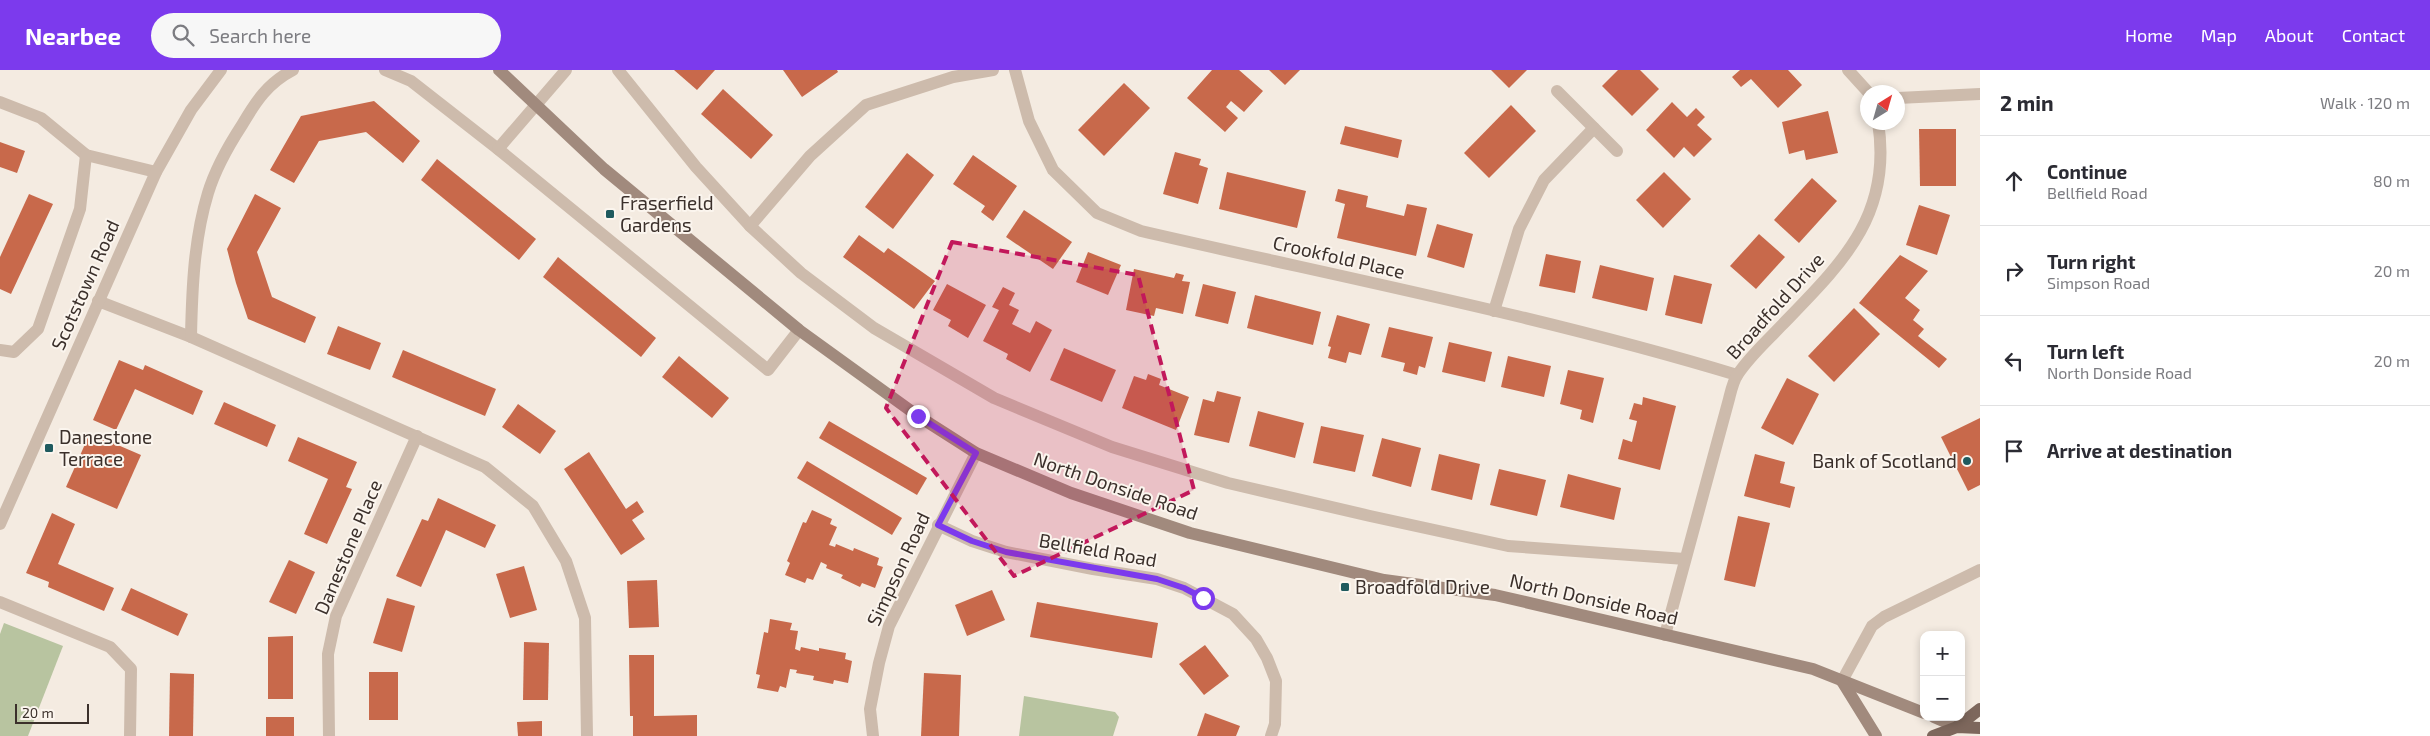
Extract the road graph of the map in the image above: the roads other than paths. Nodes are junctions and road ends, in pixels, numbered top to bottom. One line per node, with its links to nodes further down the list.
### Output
1 (221, 70): 21 (street, Scotstown Road)
2 (293, 70): 26 (street)
3 (385, 70): 18 (street)
4 (499, 70): 15 (main road, North Donside Road)
5 (566, 70): 15 (street)
6 (618, 70): 22 (street, North Donside Road)
7 (993, 70): 22 (street)
8 (1015, 70): 24 (street, Crookfold Place)
9 (1848, 70): 10 (street)
10 (1862, 85)
11 (1557, 91): 16 (street)
12 (1980, 94): 13 (street)
13 (1905, 98)
14 (0, 102): 20 (street)
15 (536, 105): 18 (street); 25 (main road, North Donside Road)
16 (1594, 128): 19 (street); 24 (street)
17 (1879, 130): 28 (street, Broadfold Drive)
18 (498, 149): 25 (street)
19 (1616, 151)
20 (86, 155): 21 (street); 27 (street)
21 (156, 172): 23 (street, Scotstown Road)
22 (750, 226): 33 (street, North Donside Road)
23 (98, 301): 26 (street); 31 (street, Scotstown Road)
24 (1494, 311): 28 (street, Crookfold Place)
25 (799, 330): 30 (main road, North Donside Road)
26 (191, 336): 29 (street)
27 (0, 350)
28 (1737, 375): 33 (street, Broadfold Drive)
29 (417, 436): 44 (street, Danestone Place); 45 (street)
30 (976, 453): 32 (street, Simpson Road); 36 (main road, North Donside Road)
31 (0, 524)
32 (938, 525): 46 (street, Simpson Road); 47 (street, Bellfield Road)
33 (1685, 559): 36 (street, Broadfold Drive)
34 (1980, 570): 37 (street)
35 (0, 602): 43 (street)
36 (1665, 635): 37 (main road, North Donside Road)
37 (1842, 681): 39 (main road, North Donside Road); 48 (main road)
38 (1980, 709): 41 (main road)
39 (1920, 711)
40 (1943, 721): 41 (main road)
41 (1957, 727): 42 (main road); 49 (main road)
42 (1980, 728)
43 (130, 736)
44 (329, 736)
45 (587, 736)
46 (872, 736)
47 (1271, 736)
48 (1876, 736)
49 (1933, 736)

